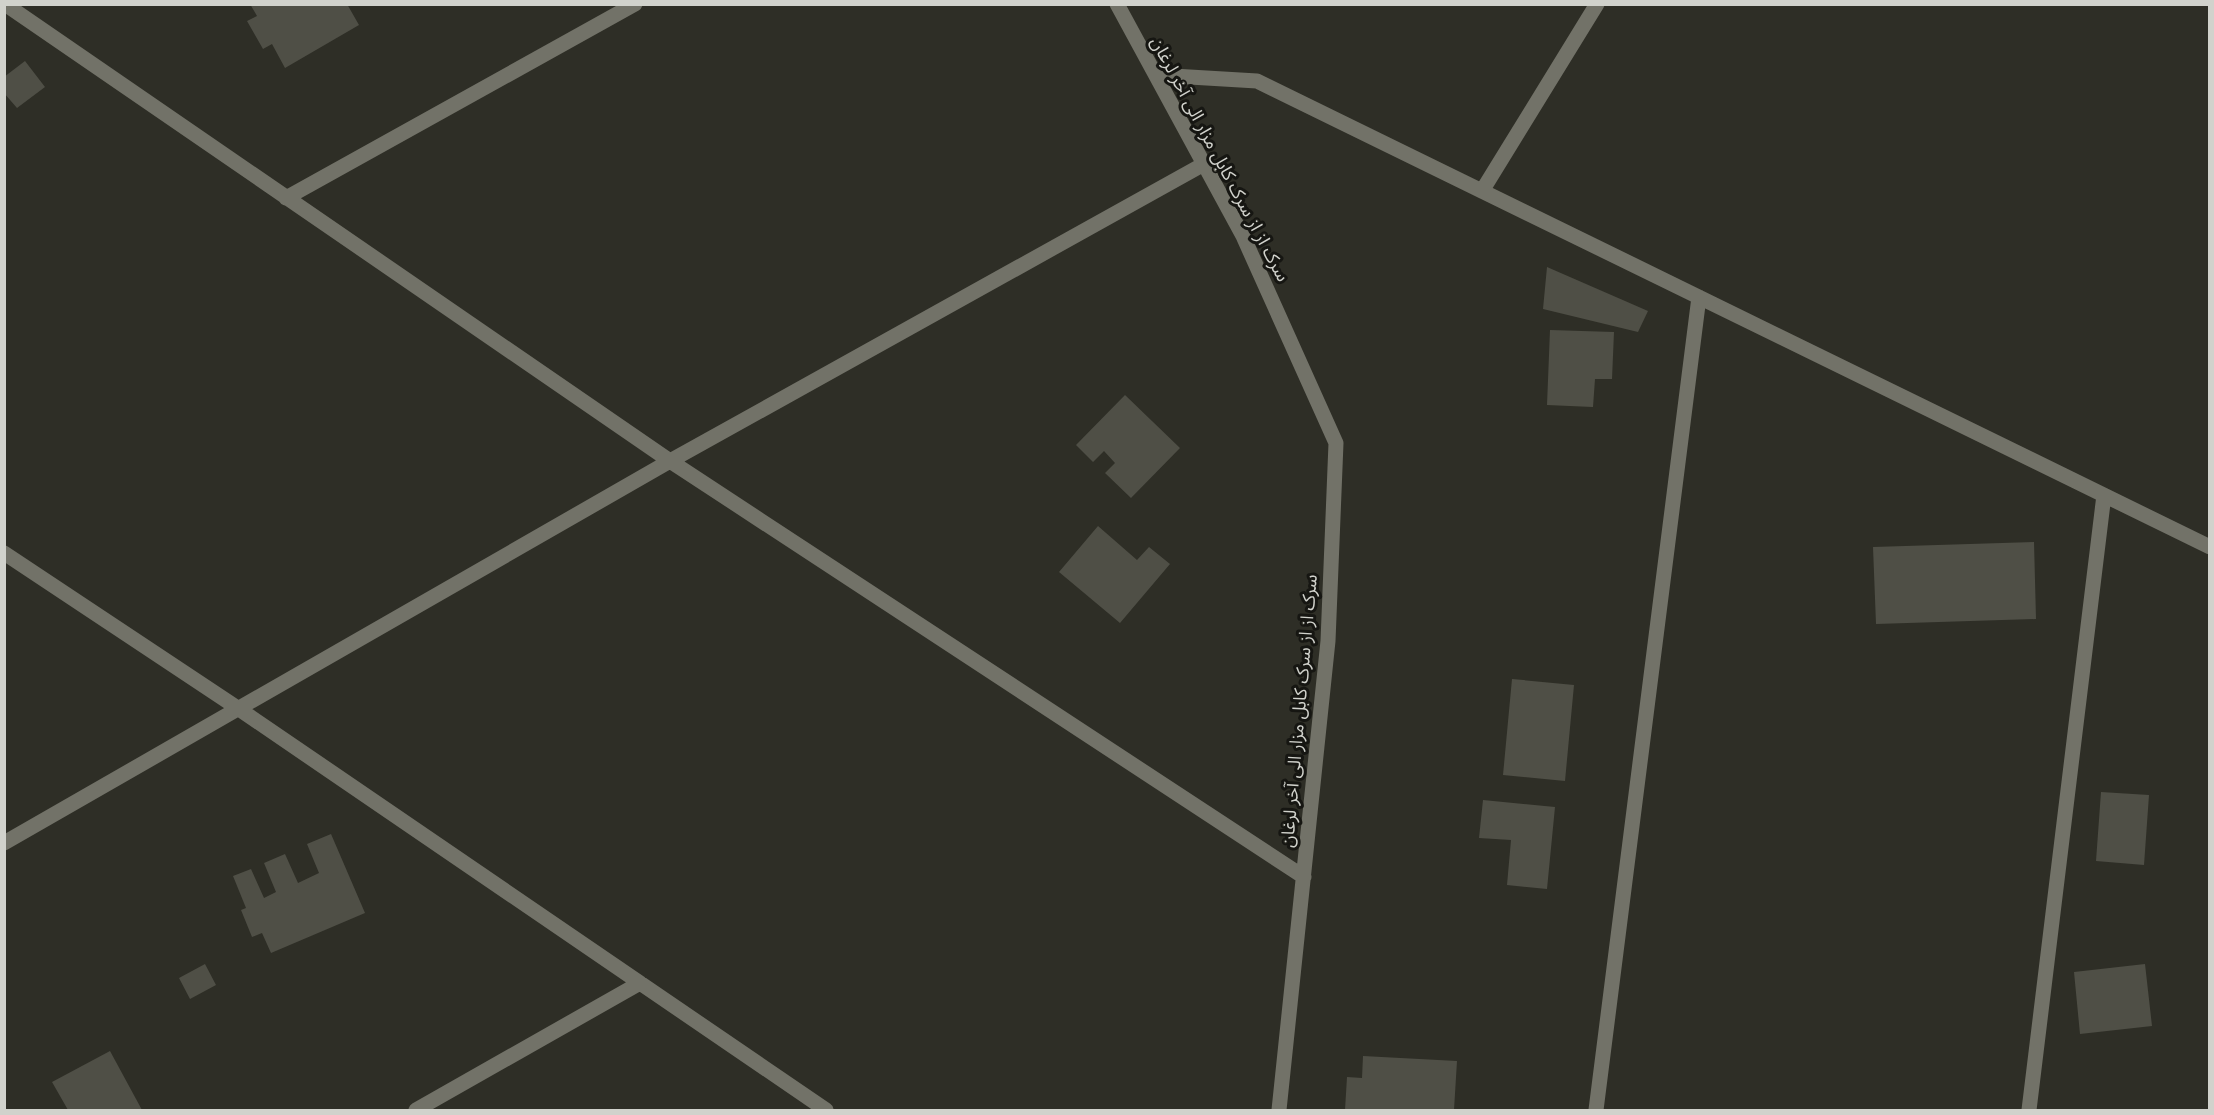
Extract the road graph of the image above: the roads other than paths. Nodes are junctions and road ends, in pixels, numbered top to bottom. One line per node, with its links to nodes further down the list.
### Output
1 (5, 4): 8 (street)
2 (635, 4): 8 (street)
3 (1117, 4): 5 (street, سرک از از سرک کابل مزار الی آخر لرغان)
4 (1597, 4): 7 (street)
5 (1156, 75): 6 (street, سرک از از سرک کابل مزار الی آخر لرغان); 7 (street)
6 (1204, 165): 10 (street); 16 (street, سرک از از سرک کابل مزار الی آخر لرغان)
7 (1482, 191): 9 (street)
8 (286, 198): 10 (street)
9 (1700, 297): 11 (street); 21 (street)
10 (670, 461): 14 (street); 16 (street)
11 (2104, 495): 12 (street); 22 (street)
12 (2210, 547)
13 (4, 554): 14 (street)
14 (239, 709): 15 (street); 17 (street)
15 (4, 843)
16 (1304, 877): 20 (street, سرک از از سرک کابل مزار الی آخر لرغان)
17 (640, 984): 18 (street); 19 (street)
18 (416, 1110)
19 (826, 1110)
20 (1279, 1110)
21 (1596, 1110)
22 (2029, 1110)

